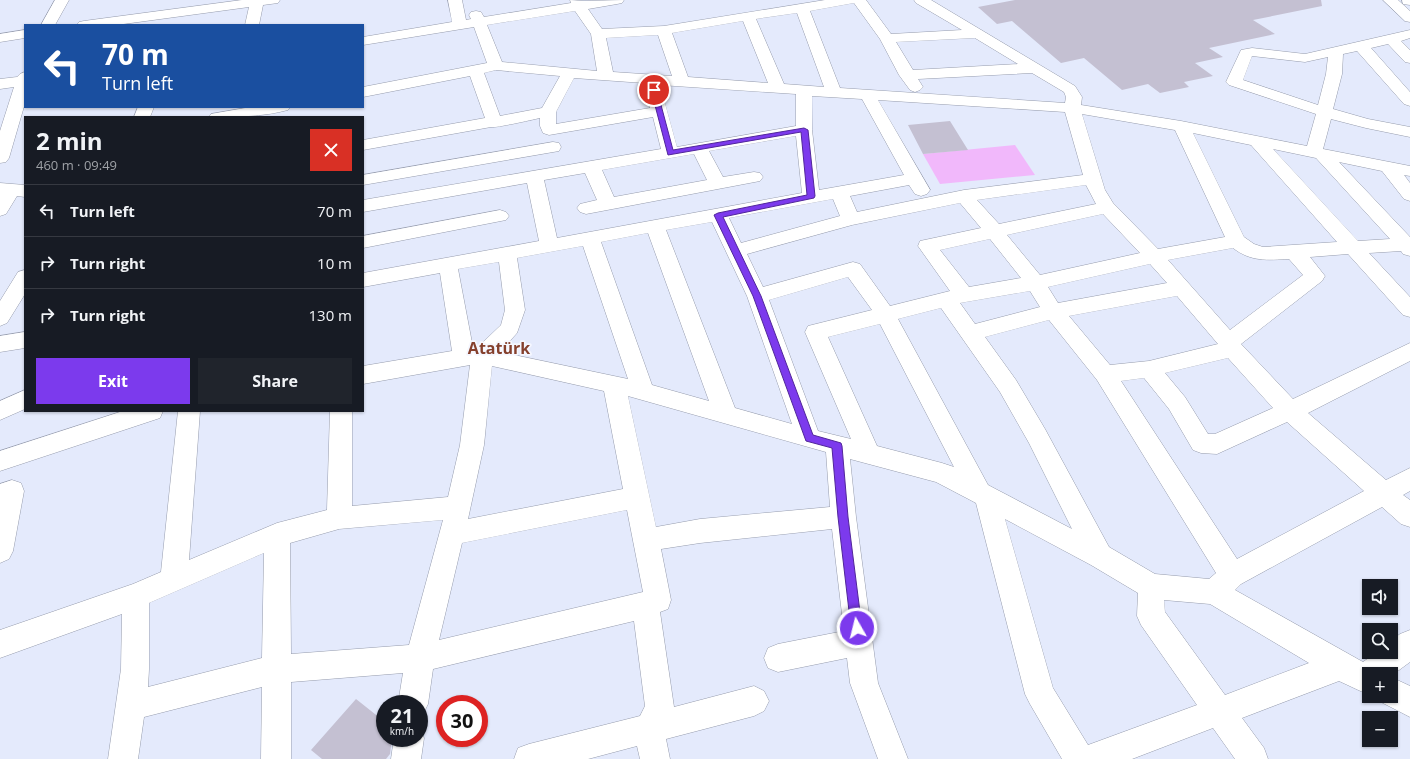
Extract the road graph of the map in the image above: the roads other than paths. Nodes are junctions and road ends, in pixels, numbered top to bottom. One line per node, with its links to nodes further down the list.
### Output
1 (62, 0): 17 (street)
2 (273, 0): 10 (street)
3 (455, 0): 16 (street)
4 (564, 0): 15 (street)
5 (617, 0): 11 (street)
6 (850, 0): 12 (street)
7 (859, 0): 27 (street)
8 (921, 0): 24 (street)
9 (1390, 0): 14 (street)
10 (257, 1): 18 (street); 19 (street)
11 (578, 3): 15 (street); 23 (street)
12 (802, 8): 13 (street); 46 (street)
13 (748, 16): 20 (street); 43 (street)
14 (1410, 18)
15 (477, 19): 16 (street); 33 (street)
16 (460, 22): 22 (street); 29 (street)
17 (49, 24)
18 (89, 24)
19 (252, 24)
20 (664, 30): 23 (street); 40 (street)
21 (24, 34): 26 (street)
22 (364, 34)
23 (598, 34): 38 (street)
24 (978, 34): 27 (street); 34 (street)
25 (1410, 34): 28 (street)
26 (0, 38)
27 (887, 38): 37 (street)
28 (1390, 39): 30 (street); 32 (street)
29 (364, 41)
30 (1361, 46): 31 (street); 50 (street)
31 (1336, 52): 54 (street); 54 (street)
32 (1410, 58)
33 (496, 66): 35 (street); 36 (street)
34 (1034, 68): 37 (street); 52 (street)
35 (476, 70): 45 (street); 58 (street)
36 (569, 73): 38 (street); 55 (street)
37 (907, 75): 49 (street)
38 (606, 76): 39 (street)
39 (651, 79): 40 (street); 53 (street)
40 (682, 82): 43 (street)
41 (0, 84): 42 (street)
42 (24, 84): 47 (street); 63 (street)
43 (778, 89): 44 (street)
44 (804, 91): 46 (street); 61 (street)
45 (364, 92)
46 (834, 92): 48 (street)
47 (0, 93)
48 (867, 96): 49 (street); 77 (street)
49 (922, 98): 52 (street)
50 (1410, 101)
51 (275, 108): 56 (street)
52 (1072, 108): 59 (street); 78 (street)
53 (660, 111): 60 (street); 68 (street)
54 (1325, 111): 62 (street); 69 (street)
55 (548, 112): 58 (street); 60 (street)
56 (258, 114): 57 (street)
57 (231, 116)
58 (495, 123): 65 (street)
59 (1181, 126): 64 (street); 100 (street)
60 (549, 130): 66 (street)
61 (804, 130): 67 (street); 84 (street)
62 (1410, 132)
63 (8, 142): 70 (street)
64 (1257, 142): 69 (street); 103 (street)
65 (364, 145)
66 (553, 147): 74 (street); 79 (street)
67 (698, 148): 68 (street); 80 (street)
68 (670, 153): 71 (street)
69 (1318, 153): 72 (street); 102 (street)
70 (0, 158)
71 (591, 166): 74 (street); 87 (street)
72 (1388, 167): 73 (street); 83 (street)
73 (1410, 171)
74 (560, 172): 75 (street)
75 (534, 176): 94 (street); 101 (street)
76 (754, 177): 80 (street)
77 (915, 178): 82 (street); 86 (street)
78 (1093, 179): 85 (street); 89 (street)
79 (364, 180)
80 (718, 184): 87 (street)
81 (12, 190): 91 (street)
82 (839, 192): 84 (street); 95 (street)
83 (1410, 195)
84 (811, 196): 92 (street)
85 (964, 196): 86 (street); 97 (street)
86 (929, 203): 95 (street)
87 (608, 204): 90 (street)
88 (364, 206): 94 (street)
89 (1107, 207): 97 (street); 107 (street)
90 (586, 208)
91 (0, 210)
92 (718, 215): 96 (street); 104 (street)
93 (500, 216): 94 (street)
94 (396, 218): 99 (street)
95 (851, 219): 104 (street)
96 (655, 226): 98 (street); 136 (street)
97 (994, 231): 111 (street); 114 (street)
98 (590, 238): 101 (street); 129 (street)
99 (364, 241)
100 (1236, 241): 105 (street); 107 (street)
101 (549, 246): 106 (street)
102 (1408, 246): 103 (street)
103 (1352, 247): 105 (street); 115 (street)
104 (735, 251): 113 (street)
105 (1294, 252): 122 (street)
106 (507, 253): 108 (street); 124 (street)
107 (1154, 256): 111 (street); 112 (street)
108 (448, 265): 110 (street); 124 (street)
109 (24, 279): 118 (street)
110 (364, 280)
111 (1035, 283): 114 (street); 116 (street)
112 (1181, 288): 116 (street); 122 (street)
113 (757, 296): 117 (street); 137 (street)
114 (955, 297): 117 (street); 119 (street)
115 (1410, 310)
116 (1053, 311): 119 (street); 126 (street)
117 (885, 314): 139 (street); 143 (street)
118 (0, 318)
119 (970, 333): 154 (street)
120 (24, 340): 121 (street)
121 (0, 344)
122 (1231, 346): 125 (street); 132 (street)
123 (1410, 351): 132 (street)
124 (473, 356): 127 (street); 128 (street); 146 (street)
125 (1149, 369): 126 (street); 132 (street)
126 (1105, 374): 156 (street)
127 (364, 375)
128 (614, 384): 129 (street); 145 (street)
129 (643, 391): 136 (street)
130 (24, 399): 131 (street)
131 (0, 411)
132 (1290, 411): 142 (street)
133 (149, 412): 140 (street)
134 (189, 412): 155 (street)
135 (341, 412): 149 (street)
136 (726, 415): 137 (street)
137 (809, 438): 138 (street)
138 (837, 446): 139 (street); 148 (street)
139 (869, 454): 143 (street)
140 (0, 461)
141 (1410, 479): 142 (street)
142 (1385, 493): 147 (street); 156 (street)
143 (982, 494): 154 (street); 183 (street)
144 (0, 495): 153 (street)
145 (636, 497): 150 (street); 152 (street)
146 (458, 508): 149 (street); 150 (street)
147 (1410, 516)
148 (843, 517): 152 (street); 160 (street)
149 (339, 518): 151 (street)
150 (452, 534): 163 (street)
151 (277, 535): 155 (street); 167 (street)
152 (646, 540): 159 (street)
153 (0, 551)
154 (1100, 556): 157 (street)
155 (174, 578): 158 (street)
156 (1223, 584): 157 (street); 165 (street)
157 (1151, 586): 174 (street)
158 (136, 596): 161 (street); 173 (street)
159 (645, 605): 163 (street); 175 (street)
160 (859, 642): 164 (street); 182 (street)
161 (0, 644)
162 (1410, 644): 166 (street)
163 (420, 658): 167 (street); 169 (street)
164 (778, 658)
165 (1340, 666): 168 (street); 174 (street)
166 (1381, 667)
167 (277, 669): 173 (street); 178 (street)
168 (1362, 675)
169 (415, 695)
170 (1398, 696): 172 (street)
171 (754, 701): 175 (street)
172 (1410, 702)
173 (131, 706): 177 (street)
174 (1218, 711): 184 (street); 185 (street)
175 (649, 728): 180 (street); 181 (street)
176 (408, 747): 179 (street)
177 (123, 759)
178 (276, 759)
179 (406, 759)
180 (529, 759)
181 (655, 759)
182 (894, 759)
183 (1079, 759)
184 (1092, 759)
185 (1253, 759)

